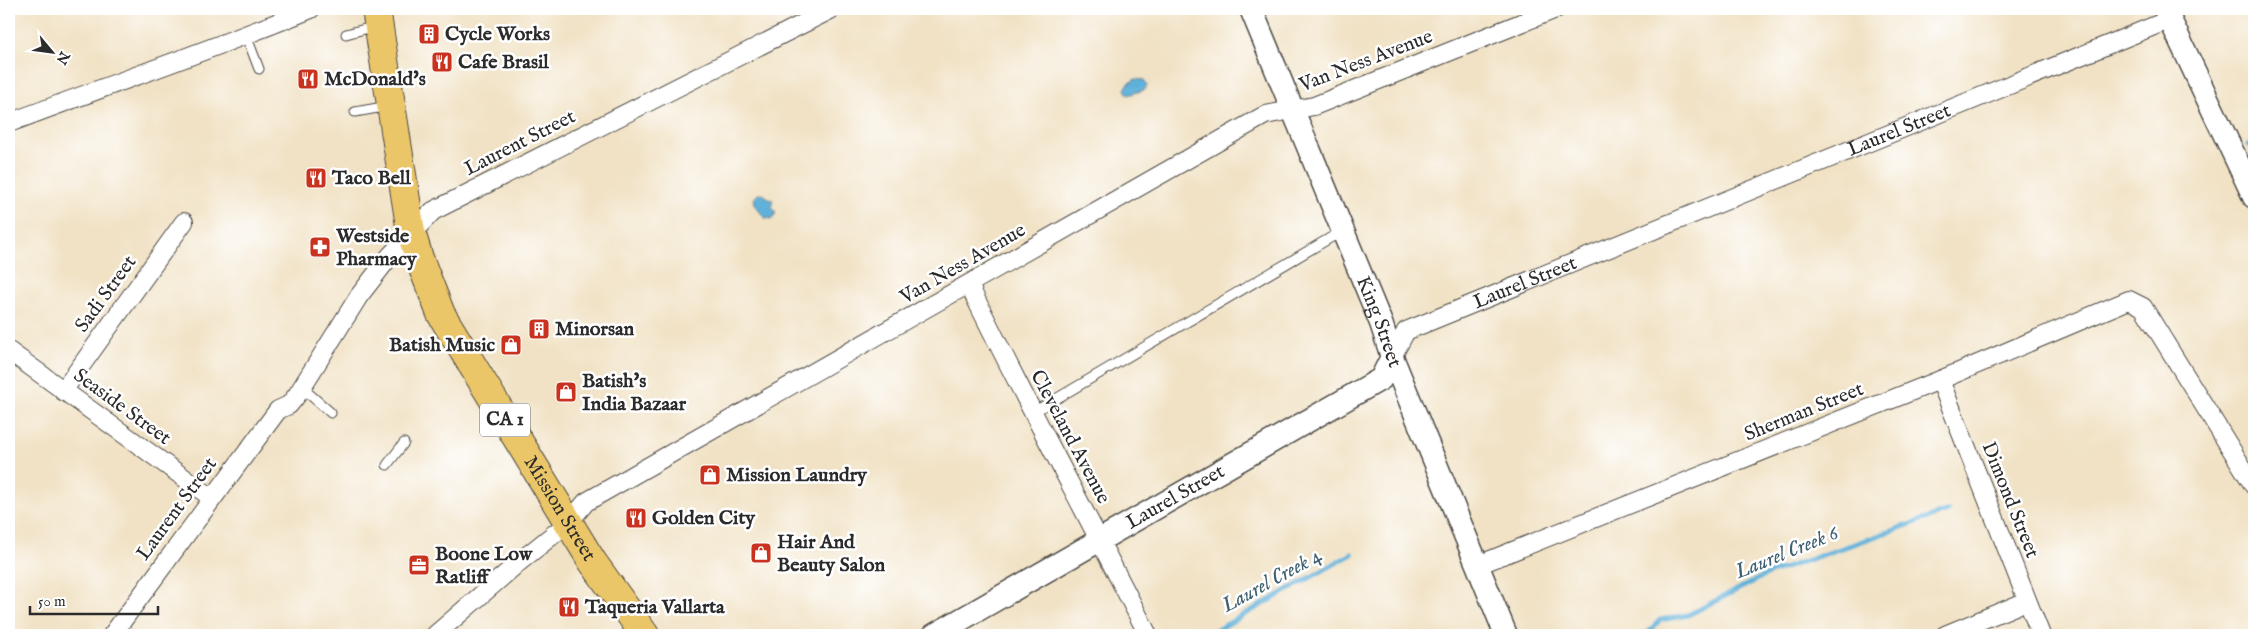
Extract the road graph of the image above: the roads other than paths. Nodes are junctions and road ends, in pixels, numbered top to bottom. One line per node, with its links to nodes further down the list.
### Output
1 (311, 9): 8 (street)
2 (832, 9): 17 (street, Laurent Street)
3 (1251, 9): 11 (street, King Street)
4 (1556, 9): 11 (street, Van Ness Avenue)
5 (2168, 14): 14 (street); 20 (street, Laurel Street)
6 (378, 17): 7 (lane); 10 (highway, Mission Street / CA 1)
7 (346, 34)
8 (246, 35): 9 (lane); 13 (street)
9 (259, 69)
10 (390, 106): 12 (lane); 17 (highway, Mission Street / CA 1)
11 (1293, 109): 16 (street, King Street); 18 (street, Van Ness Avenue)
12 (355, 112)
13 (9, 123)
14 (2254, 197)
15 (184, 222): 22 (street, Sadi Street)
16 (1342, 230): 20 (street, King Street); 25 (lane)
17 (411, 232): 23 (street, Laurent Street); 30 (highway, Mission Street / CA 1)
18 (969, 285): 25 (street, Cleveland Avenue); 30 (street, Van Ness Avenue)
19 (9, 351): 22 (street, Seaside Street)
20 (1392, 357): 31 (street, Laurel Street); 32 (street, King Street)
21 (1940, 380): 28 (street, Sherman Street); 32 (street, Sherman Street); 33 (street, Dimond Street)
22 (63, 391): 29 (street, Seaside Street)
23 (302, 394): 24 (lane); 29 (street, Laurent Street)
24 (331, 413)
25 (1032, 413): 31 (street, Cleveland Avenue)
26 (404, 443): 27 (lane)
27 (387, 464)
28 (2254, 486)
29 (212, 498): 34 (street, Laurent Street)
30 (569, 522): 35 (street, Van Ness Avenue); 36 (highway, Mission Street / CA 1)
31 (1101, 540): 37 (street, Laurel Street); 38 (street, Cleveland Avenue)
32 (1478, 565): 39 (street, King Street)
33 (2027, 601): 40 (street); 41 (street, Dimond Street)
34 (112, 635)
35 (435, 635)
36 (644, 635)
37 (934, 635)
38 (1148, 635)
39 (1506, 635)
40 (1945, 635)
41 (2041, 635)

